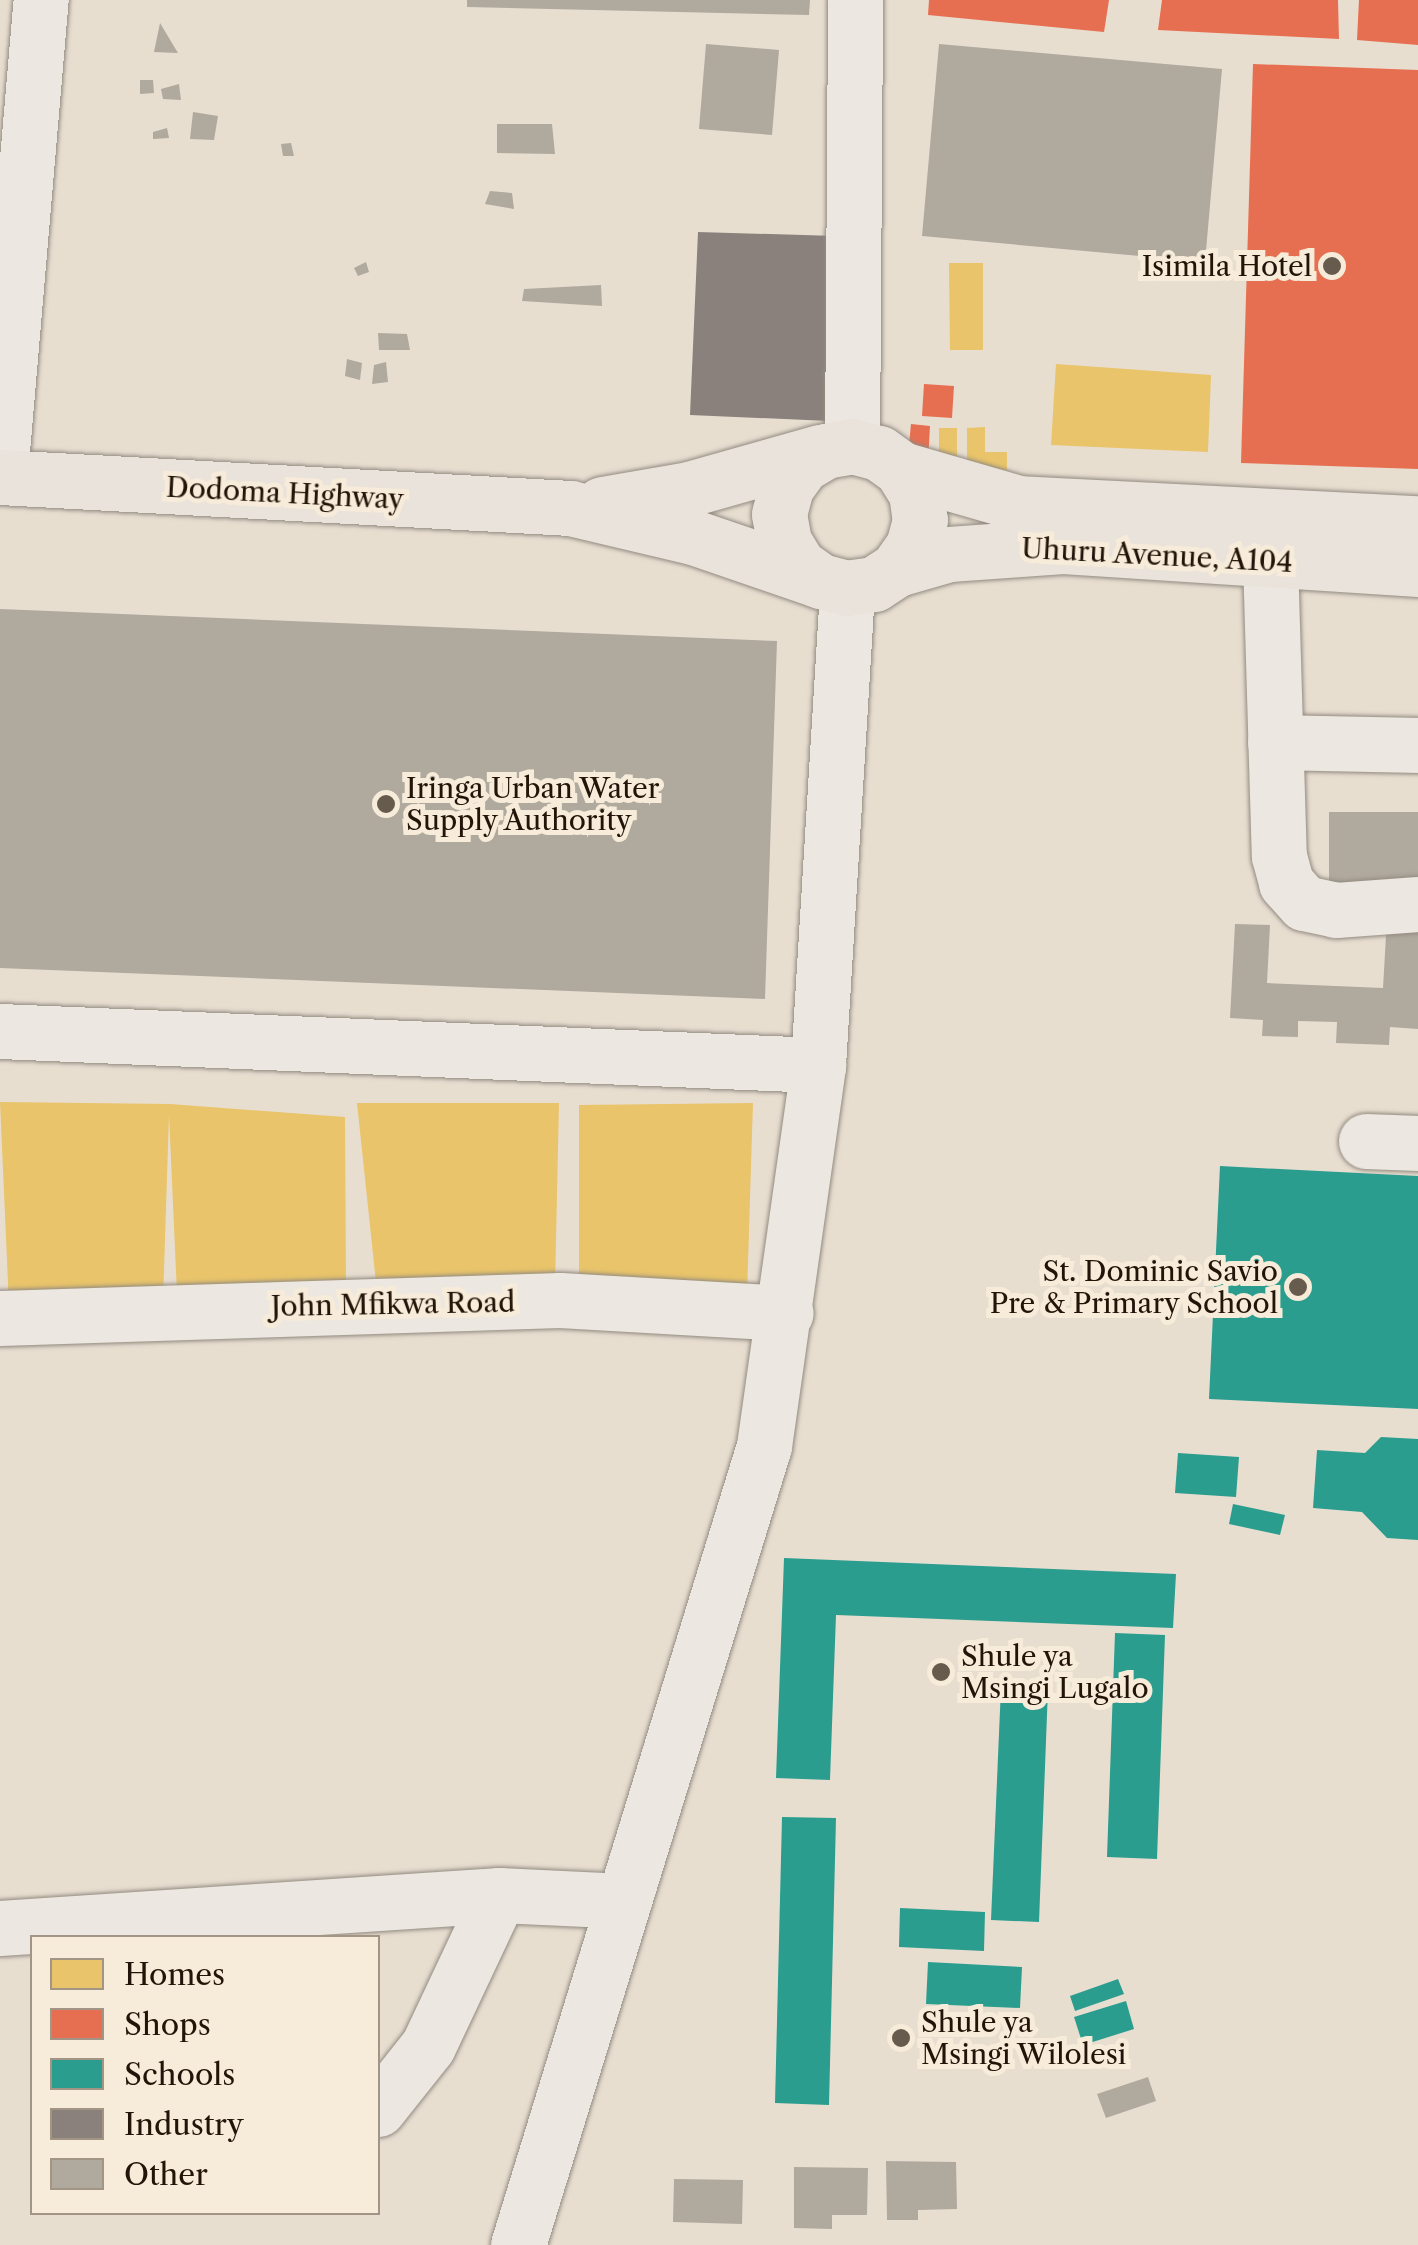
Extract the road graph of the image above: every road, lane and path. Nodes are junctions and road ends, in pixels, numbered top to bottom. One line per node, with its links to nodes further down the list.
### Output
1 (41, 0): 5 (street)
2 (855, 0): 3 (street)
3 (839, 448): 4 (highway); 6 (highway); 11 (highway)
4 (901, 469): 7 (highway, Uhuru Avenue, A104); 9 (highway)
5 (0, 476): 6 (highway, Dodoma Highway)
6 (570, 508): 11 (highway)
7 (1418, 523)
8 (1270, 559): 9 (highway, Uhuru Avenue, A104); 10 (highway, Uhuru Avenue, A104); 12 (street)
9 (897, 569): 11 (highway)
10 (1418, 569)
11 (834, 584): 16 (street)
12 (1275, 742): 13 (street); 14 (street)
13 (1418, 745)
14 (1418, 904)
15 (0, 1031): 16 (street)
16 (818, 1066): 17 (street)
17 (786, 1313): 18 (street, John Mfikwa Road); 20 (street)
18 (0, 1318)
19 (498, 1895): 20 (street); 21 (street); 22 (street)
20 (624, 1901): 23 (street)
21 (0, 1928)
22 (380, 2106)
23 (518, 2245)

